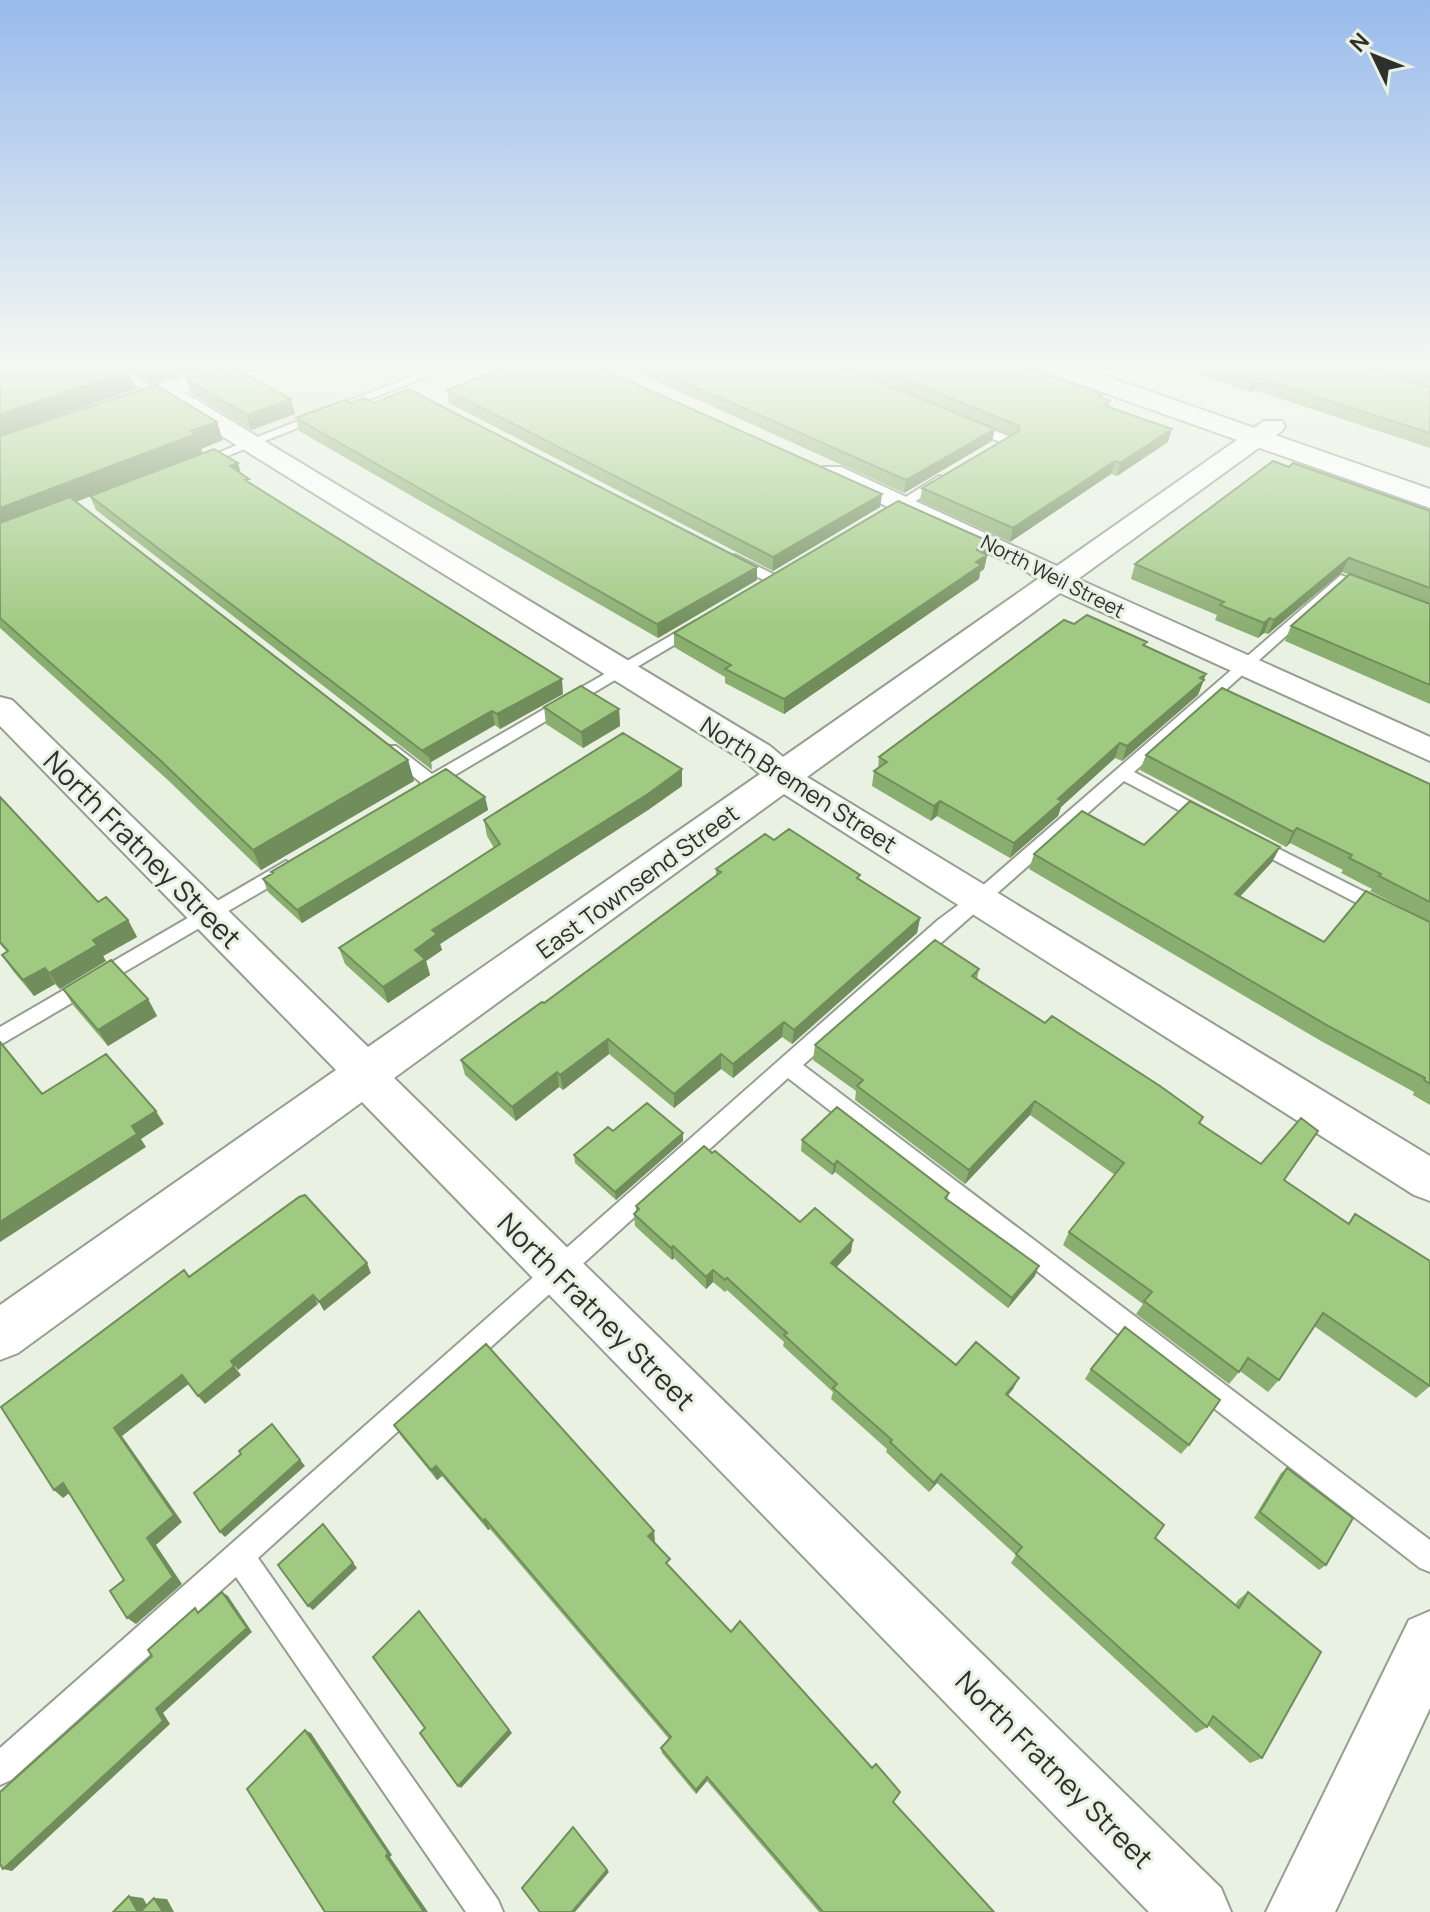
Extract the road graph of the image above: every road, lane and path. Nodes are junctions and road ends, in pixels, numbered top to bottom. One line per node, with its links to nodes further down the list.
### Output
1 (225, 452): 9 (lane)
2 (264, 452): 21 (street, North Bremen Street)
3 (990, 452): 7 (lane)
4 (1236, 452): 16 (street, East Townsend Street)
5 (1315, 452): 12 (main road)
6 (1336, 452): 11 (main road)
7 (984, 456)
8 (802, 459): 13 (street, North Weil Street)
9 (178, 470)
10 (958, 471): 13 (lane)
11 (1430, 479)
12 (1430, 499)
13 (902, 504): 14 (lane); 16 (street, North Weil Street)
14 (872, 522)
15 (718, 551): 17 (lane)
16 (1058, 578): 20 (street, North Weil Street); 26 (street, East Townsend Street)
17 (774, 580)
18 (1385, 596): 20 (lane)
19 (711, 617): 21 (lane)
20 (1244, 665): 24 (street, North Weil Street); 25 (lane)
21 (621, 670): 23 (lane); 26 (street, North Bremen Street)
22 (0, 707): 29 (street, North Fratney Street)
23 (381, 743)
24 (1430, 750)
25 (1122, 773): 28 (lane); 30 (lane)
26 (784, 776): 28 (street, North Bremen Street); 33 (street, East Townsend Street)
27 (296, 862): 29 (lane)
28 (980, 899): 32 (lane); 34 (street, North Bremen Street)
29 (208, 914): 31 (lane); 33 (street, North Fratney Street)
30 (1430, 934)
31 (0, 1037)
32 (787, 1065): 35 (lane); 38 (lane)
33 (366, 1075): 35 (street, North Fratney Street); 36 (street, East Townsend Street)
34 (1430, 1180)
35 (558, 1271): 37 (lane); 42 (street, North Fratney Street)
36 (0, 1335)
37 (239, 1556): 40 (lane); 41 (lane)
38 (1430, 1558)
39 (1430, 1641): 43 (street)
40 (0, 1769)
41 (486, 1912)
42 (1197, 1912)
43 (1300, 1912)

